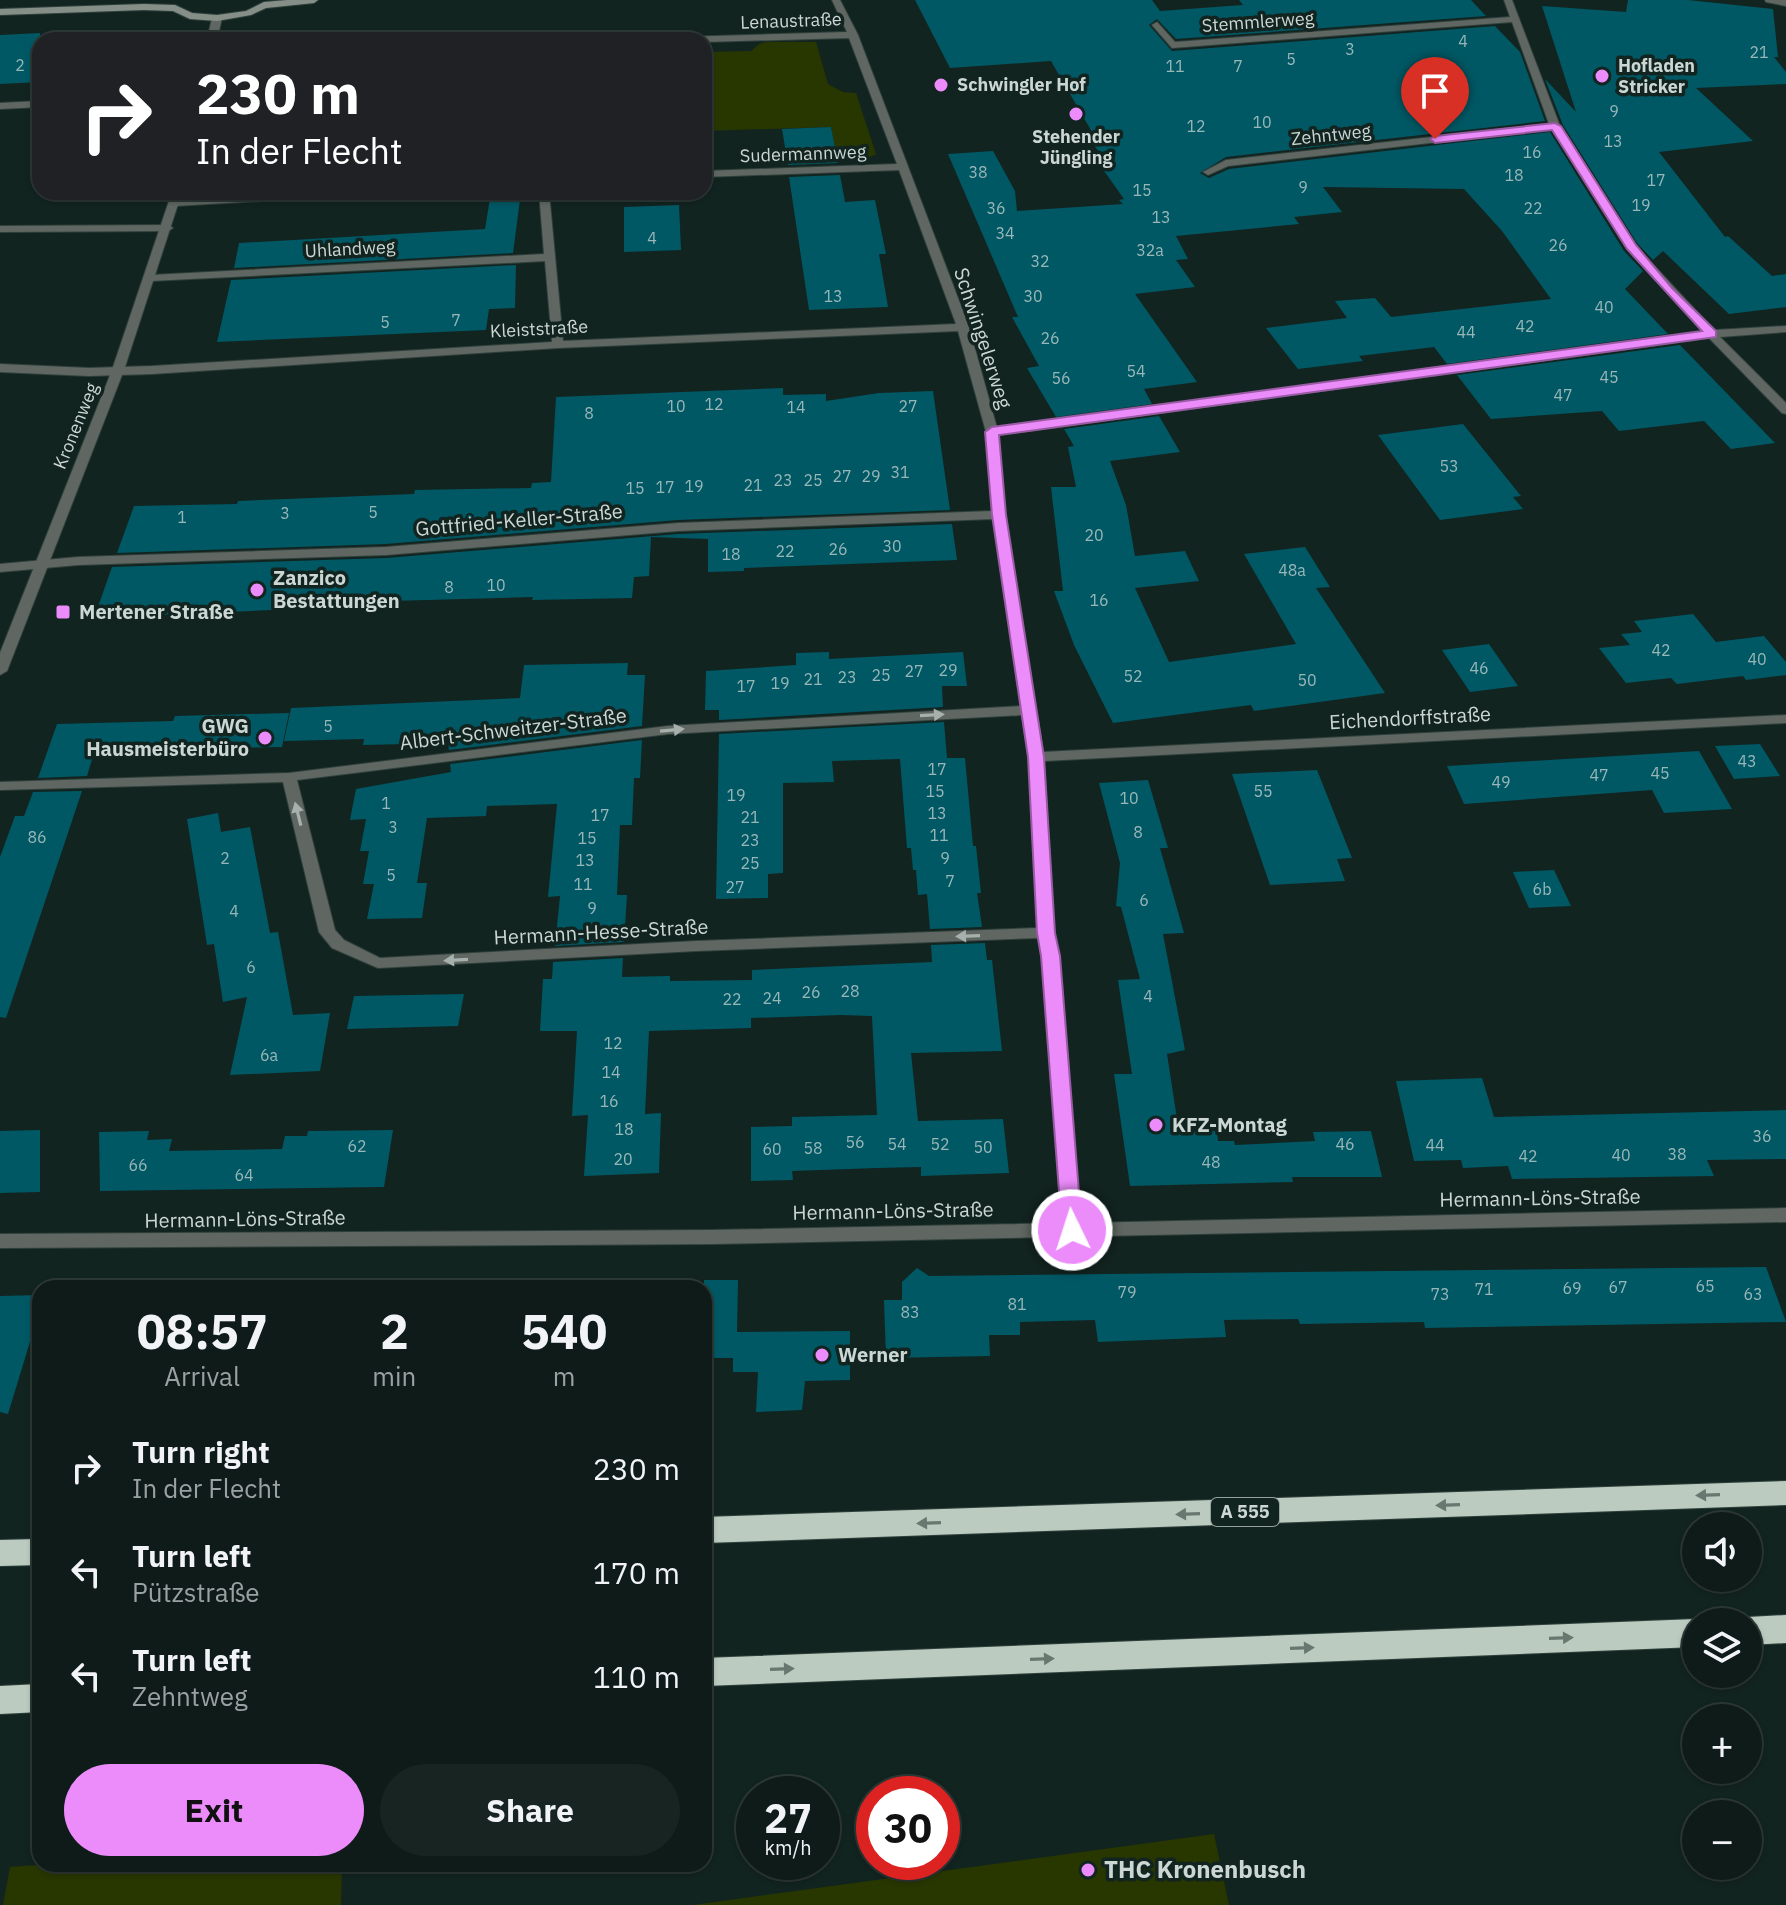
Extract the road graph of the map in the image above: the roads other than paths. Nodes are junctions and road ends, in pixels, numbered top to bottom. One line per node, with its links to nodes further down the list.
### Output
1 (145, 0): 8 (main road)
2 (314, 0): 6 (main road)
3 (836, 0): 15 (street, Schwingelerweg)
4 (1508, 0): 12 (street)
5 (1769, 0): 7 (street)
6 (266, 2): 11 (main road)
7 (1786, 3)
8 (0, 4)
9 (176, 4): 10 (main road); 11 (main road)
10 (0, 12)
11 (217, 18): 14 (street)
12 (1515, 19): 13 (street, Stemmlerweg); 19 (street)
13 (1157, 25)
14 (214, 32)
15 (853, 35): 16 (street, Lenaustraße); 20 (street, Schwingelerweg)
16 (712, 39)
17 (32, 104): 18 (street)
18 (0, 106)
19 (1555, 126): 21 (street, Zehntweg); 31 (street)
20 (902, 167): 22 (street, Sudermannweg); 29 (street, Schwingelerweg)
21 (1208, 172)
22 (712, 174)
23 (175, 200): 25 (street, Kronenweg)
24 (545, 200): 27 (street)
25 (168, 228): 26 (street); 28 (street, Kronenweg)
26 (0, 229)
27 (550, 257): 28 (street, Uhlandweg); 32 (street)
28 (151, 278): 34 (street, Kronenweg)
29 (963, 327): 32 (street, Kleiststraße); 36 (street, Schwingelerweg)
30 (1786, 329): 31 (street)
31 (1711, 334): 35 (street); 36 (street)
32 (558, 345): 34 (street, Kleiststraße)
33 (0, 368): 34 (street, Kleiststraße)
34 (118, 370): 38 (street, Kronenweg)
35 (1786, 410)
36 (992, 432): 37 (street, Schwingelerweg)
37 (999, 515): 38 (street, Gottfried-Keller-Straße); 41 (street, Schwingelerweg)
38 (42, 563): 39 (street); 40 (street, Kronenweg)
39 (0, 568)
40 (0, 671)
41 (1030, 710): 43 (street, Schwingelerweg); 44 (street, Albert-Schweitzer-Straße, one-way to 41)
42 (1786, 719): 43 (street, Eichendorffstraße)
43 (1036, 757): 46 (street, Schwingelerweg)
44 (289, 777): 45 (street, Albert-Schweitzer-Straße); 46 (street, Hermann-Hesse-Straße, one-way to 44)
45 (0, 786)
46 (1046, 933): 48 (street, Schwingelerweg)
47 (1786, 1215): 48 (street, Hermann-Löns-Straße)
48 (1072, 1230): 49 (street, Hermann-Löns-Straße)
49 (0, 1241)
50 (1786, 1493): 51 (highway, A 555, one-way to 51)
51 (712, 1530)
52 (32, 1552): 53 (highway)
53 (0, 1553)
54 (1786, 1629): 55 (highway)
55 (1762, 1630)
56 (1682, 1634): 57 (highway, one-way to 56)
57 (712, 1672)
58 (32, 1698): 59 (highway)
59 (0, 1700)

